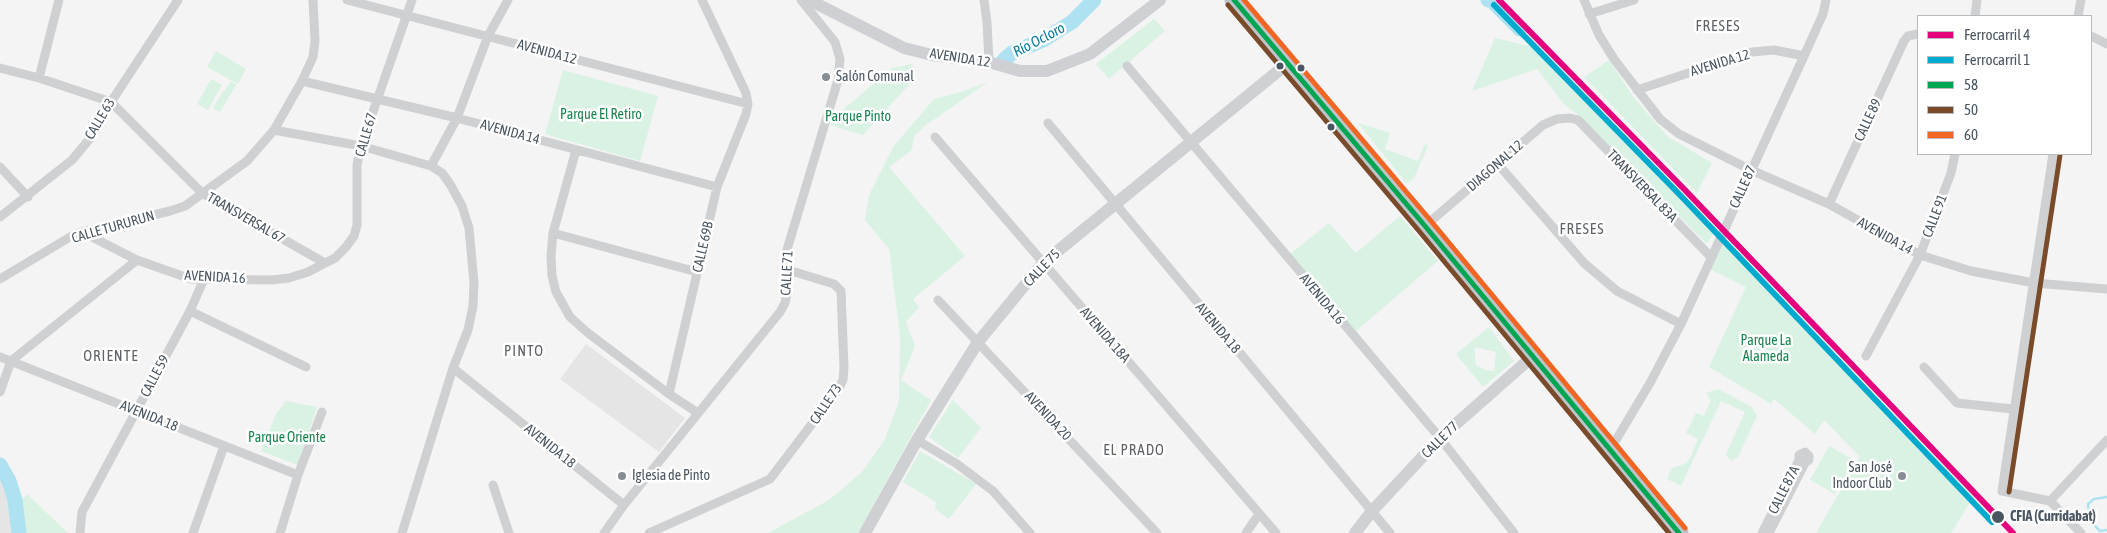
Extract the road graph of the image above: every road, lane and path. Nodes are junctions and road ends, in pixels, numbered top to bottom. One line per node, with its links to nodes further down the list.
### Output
1 (59, 0): 31 (street)
2 (178, 0): 35 (street, CALLE 63)
3 (313, 0): 32 (street, CALLE TURURUN)
4 (347, 0): 21 (street, AVENIDA 12)
5 (412, 0): 21 (street, CALLE 67)
6 (508, 0): 23 (street)
7 (702, 0): 36 (street)
8 (801, 0): 65 (street, CALLE 71)
9 (809, 0): 27 (street, AVENIDA 12)
10 (984, 0): 27 (street)
11 (1160, 0): 27 (street, AVENIDA 12)
12 (1234, 0): 28 (highway)
13 (1584, 0): 18 (street, AVENIDA 14)
14 (1634, 0): 18 (street)
15 (1826, 0): 26 (street, CALLE 87)
16 (1977, 0): 19 (street)
17 (2081, 0): 20 (street)
18 (1589, 14): 33 (street, AVENIDA 14)
19 (1975, 15)
20 (2078, 15)
21 (406, 16): 23 (street, AVENIDA 12); 34 (street, CALLE 67)
22 (1917, 34): 55 (street, CALLE 89)
23 (488, 36): 36 (street, AVENIDA 12); 37 (street)
24 (2092, 36): 25 (street)
25 (2107, 44)
26 (1804, 56): 33 (street, AVENIDA 12); 50 (street, CALLE 87)
27 (989, 62)
28 (1288, 62): 42 (street, CALLE 75); 57 (highway)
29 (1127, 66): 42 (street, AVENIDA 16)
30 (0, 68): 31 (street)
31 (39, 78): 35 (street)
32 (302, 81): 34 (street, AVENIDA 14); 40 (street, CALLE TURURUN)
33 (1637, 90): 50 (street, AVENIDA 14)
34 (377, 98): 37 (street, AVENIDA 14); 43 (street, CALLE 67)
35 (111, 102): 52 (street, TRANSVERSAL 67); 53 (street, CALLE 63)
36 (748, 104): 51 (street, CALLE 69B)
37 (457, 118): 44 (street, AVENIDA 14); 48 (street)
38 (1570, 118): 47 (street, DIAGONAL 12); 61 (street, TRANSVERSAL 83A)
39 (1048, 123): 54 (street, AVENIDA 18)
40 (274, 130): 43 (street); 52 (street, CALLE TURURUN)
41 (935, 137): 64 (street, AVENIDA 18A)
42 (1191, 143): 54 (street, CALLE 75); 88 (street, AVENIDA 16)
43 (361, 146): 48 (street); 63 (street, CALLE 67)
44 (576, 150): 51 (street, AVENIDA 14); 59 (street)
45 (1955, 155): 60 (street, CALLE 91)
46 (2054, 155): 69 (street)
47 (1497, 163): 57 (street, DIAGONAL 12); 73 (street)
48 (431, 166): 81 (street)
49 (0, 167): 53 (street)
50 (1751, 170): 55 (street, AVENIDA 14); 61 (street, CALLE 87)
51 (717, 187): 66 (street, CALLE 69B)
52 (202, 193): 58 (street, CALLE TURURUN); 63 (street, TRANSVERSAL 67)
53 (28, 196): 56 (street, CALLE 63)
54 (1115, 204): 64 (street, CALLE 75); 97 (street, AVENIDA 18)
55 (1829, 204): 60 (street, AVENIDA 14)
56 (0, 217)
57 (1425, 226): 75 (highway)
58 (82, 232): 62 (street, AVENIDA 16); 67 (street, CALLE TURURUN)
59 (553, 233): 66 (street); 83 (street)
60 (1920, 255): 69 (street, AVENIDA 14); 76 (street, CALLE 91)
61 (1711, 257): 73 (street, CALLE 87)
62 (137, 260): 68 (street, AVENIDA 16); 78 (street)
63 (325, 263): 68 (street, AVENIDA 16)
64 (1043, 263): 74 (street, CALLE 75); 98 (street, AVENIDA 18A)
65 (785, 269): 87 (street, CALLE 71); 106 (street, CALLE 73)
66 (697, 272): 83 (street, CALLE 69B)
67 (0, 279)
68 (204, 279): 72 (street, CALLE 59)
69 (2034, 283): 70 (street, AVENIDA 14); 84 (street)
70 (2107, 289)
71 (938, 300): 74 (street, AVENIDA 20)
72 (190, 311): 80 (street); 85 (street, CALLE 59)
73 (1681, 324): 92 (street, CALLE 87)
74 (978, 342): 89 (street, CALLE 75); 108 (street, AVENIDA 20)
75 (1533, 356): 88 (street, CALLE 77); 92 (highway)
76 (1866, 356)
77 (0, 357): 78 (street, AVENIDA 18)
78 (11, 361): 82 (street); 85 (street, AVENIDA 18)
79 (1924, 367): 84 (street)
80 (306, 368)
81 (453, 368): 96 (street, AVENIDA 18); 103 (street)
82 (0, 392)
83 (669, 394): 87 (street)
84 (2013, 409): 95 (street)
85 (136, 411): 91 (street, AVENIDA 18); 99 (street, CALLE 59)
86 (322, 412): 93 (street)
87 (698, 413): 96 (street, CALLE 71)
88 (1440, 438): 97 (street, CALLE 77); 113 (street, AVENIDA 16)
89 (916, 440): 100 (street, CALLE 75); 107 (street)
90 (2107, 440): 95 (street)
91 (224, 446): 93 (street, AVENIDA 18); 101 (street)
92 (1610, 450): 114 (highway)
93 (298, 475): 102 (street)
94 (493, 485): 104 (street)
95 (2050, 501): 117 (street)
96 (624, 505): 105 (street, CALLE 71)
97 (1372, 511): 111 (street, CALLE 77); 112 (street, AVENIDA 18)
98 (1259, 514): 109 (street); 110 (street, AVENIDA 18A)
99 (80, 529)
100 (867, 532)
101 (193, 533)
102 (280, 533)
103 (402, 533)
104 (509, 533)
105 (604, 533)
106 (649, 533)
107 (1030, 533)
108 (1157, 533)
109 (1246, 533)
110 (1276, 533)
111 (1355, 533)
112 (1390, 533)
113 (1514, 533)
114 (1679, 533)
115 (1762, 533): 116 (street, CALLE 87A)
116 (1769, 533)
117 (2081, 533)

